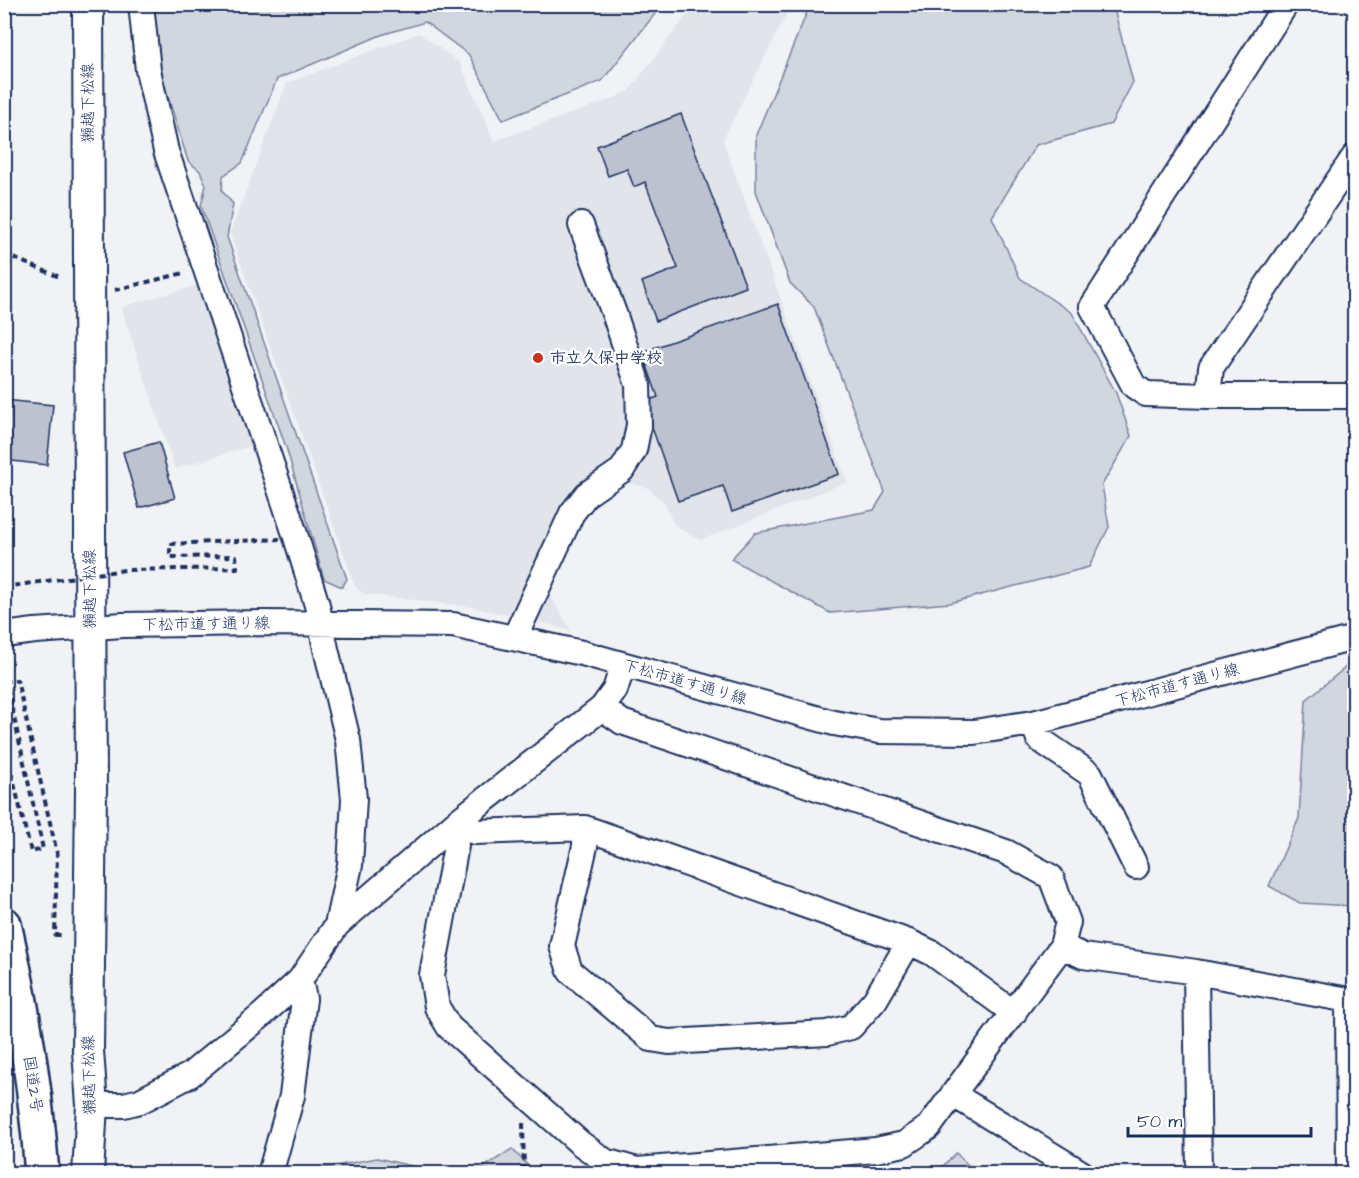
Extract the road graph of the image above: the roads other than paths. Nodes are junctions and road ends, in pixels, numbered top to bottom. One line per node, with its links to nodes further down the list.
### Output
1 (88, 4): 9 (main road, 獺越下松線)
2 (141, 4): 8 (street)
3 (1286, 4): 6 (street)
4 (1354, 157): 6 (street)
5 (581, 225): 11 (street)
6 (1208, 396): 7 (street)
7 (1354, 396)
8 (321, 623): 9 (street, 下松市道す通り線); 11 (street, 下松市道す通り線); 20 (street)
9 (90, 627): 10 (street, 下松市道す通り線); 28 (main road, 獺越下松線)
10 (4, 635)
11 (515, 637): 13 (street, 下松市道す通り線)
12 (1354, 638): 15 (street, 下松市道す通り線)
13 (623, 664): 14 (street); 15 (street, 下松市道す通り線)
14 (602, 708): 16 (street); 22 (street)
15 (1033, 723): 18 (street)
16 (454, 824): 17 (street); 20 (street); 27 (street)
17 (585, 828): 21 (street); 21 (street)
18 (1136, 867)
19 (4, 924): 29 (highway, 国道2号)
20 (337, 925): 24 (street)
21 (909, 942): 26 (street)
22 (1062, 946): 23 (street); 26 (street)
23 (1196, 972): 25 (street); 33 (street)
24 (300, 980): 28 (street); 31 (street)
25 (1351, 1001): 34 (street)
26 (1014, 1013): 27 (street)
27 (954, 1095): 32 (street)
28 (92, 1105): 30 (main road, 獺越下松線)
29 (42, 1173)
30 (88, 1173)
31 (270, 1173)
32 (1083, 1173)
33 (1199, 1173)
34 (1349, 1173)

